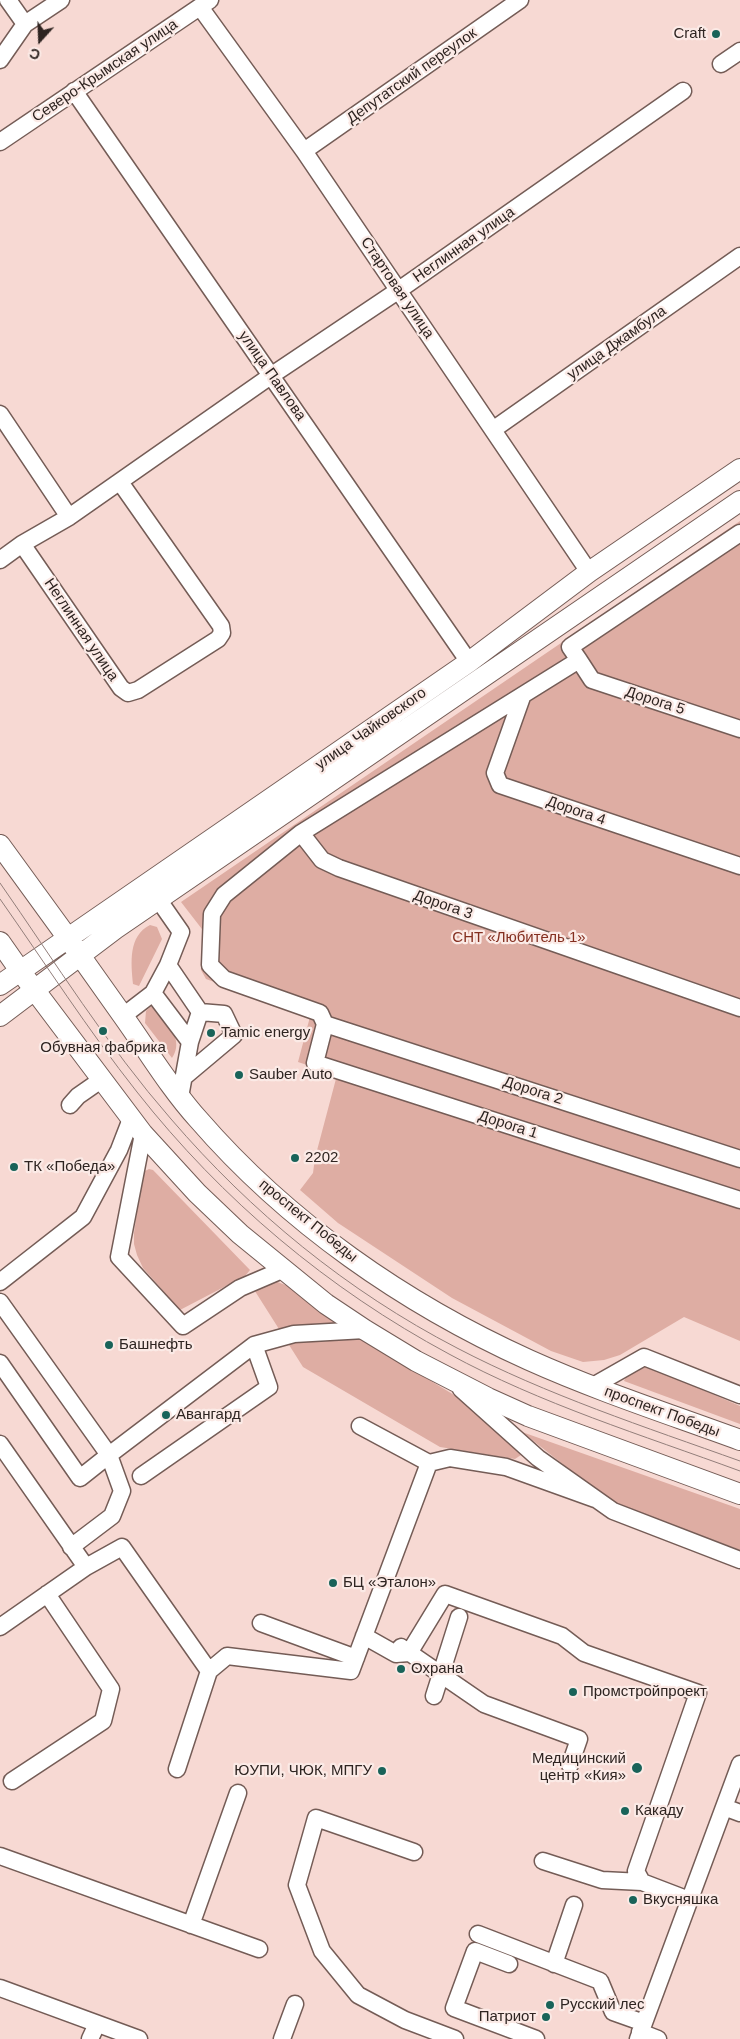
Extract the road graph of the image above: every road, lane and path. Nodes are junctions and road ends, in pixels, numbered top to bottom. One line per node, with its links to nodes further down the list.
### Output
1 (8, 0): 5 (street)
2 (61, 0): 5 (street)
3 (520, 0): 12 (street, Депутатский переулок)
4 (205, 3): 9 (street, Северо-Крымская улица); 12 (street, Стартовая улица)
5 (26, 24): 7 (street)
6 (740, 50): 8 (street)
7 (0, 60)
8 (721, 64)
9 (74, 91): 11 (street, Северо-Крымская улица); 15 (street, улица Павлова)
10 (683, 91): 14 (street, Неглинная улица)
11 (0, 142)
12 (304, 151): 14 (street, Стартовая улица)
13 (740, 256): 17 (street, улица Джамбула)
14 (399, 290): 15 (street, Неглинная улица); 17 (street, Стартовая улица)
15 (272, 376): 19 (street, Неглинная улица); 27 (street, улица Павлова)
16 (0, 414): 21 (street)
17 (494, 429): 25 (street, Стартовая улица)
18 (740, 470): 25 (main road, улица Чайковского)
19 (120, 482): 21 (street, Неглинная улица); 23 (street, Неглинная улица)
20 (740, 501): 33 (main road, улица Чайковского)
21 (69, 517): 23 (street, Неглинная улица)
22 (740, 533): 26 (street)
23 (22, 544): 24 (street, Неглинная улица)
24 (0, 560)
25 (590, 572): 27 (main road, улица Чайковского)
26 (579, 660): 28 (street); 29 (street, Дорога 5)
27 (469, 662): 34 (main road, улица Чайковского)
28 (522, 697): 30 (street); 32 (street, Дорога 4)
29 (740, 729)
30 (301, 833): 42 (street, Дорога 3); 46 (street)
31 (0, 845): 34 (main road, проспект Победы)
32 (740, 866)
33 (158, 900): 36 (main road, улица Чайковского); 37 (street)
34 (68, 939): 36 (main road, проспект Победы); 38 (main road, улица Чайковского)
35 (0, 942): 38 (main road)
36 (80, 955): 40 (main road, улица Чайковского); 45 (main road, проспект Победы)
37 (168, 965): 41 (street); 43 (street)
38 (21, 972): 39 (main road, улица Чайковского); 40 (main road)
39 (0, 985)
40 (35, 991): 44 (main road, улица Чайковского); 49 (main road)
41 (153, 993): 45 (street); 47 (street)
42 (740, 1008)
43 (200, 1012): 47 (street); 48 (street)
44 (0, 1016)
45 (123, 1016): 50 (main road, проспект Победы)
46 (325, 1024): 53 (street, Дорога 2); 54 (street, Дорога 1)
47 (190, 1042): 48 (street)
48 (184, 1077): 50 (street)
49 (101, 1080): 51 (street); 52 (main road)
50 (180, 1097): 62 (main road, проспект Победы)
51 (70, 1105)
52 (137, 1127): 55 (main road); 55 (street); 56 (street)
53 (740, 1159)
54 (740, 1200)
55 (282, 1270): 58 (main road)
56 (0, 1282)
57 (0, 1302): 67 (street)
58 (365, 1330): 59 (street); 61 (main road)
59 (254, 1345): 67 (street); 71 (street)
60 (0, 1363): 67 (street)
61 (448, 1378): 68 (street); 72 (main road)
62 (593, 1386): 63 (street); 65 (main road, проспект Победы)
63 (740, 1395)
64 (360, 1426): 69 (street)
65 (740, 1440)
66 (0, 1444): 74 (street)
67 (110, 1455): 74 (street)
68 (538, 1458): 70 (street); 73 (street)
69 (429, 1462): 70 (street); 81 (street)
70 (506, 1467): 73 (street)
71 (141, 1476)
72 (740, 1494)
73 (595, 1499): 75 (street)
74 (71, 1546): 76 (street)
75 (740, 1560)
76 (86, 1566): 77 (street); 84 (street)
77 (47, 1594): 80 (street); 90 (street)
78 (460, 1617): 85 (street)
79 (261, 1623): 83 (street)
80 (0, 1626)
81 (364, 1636): 82 (street); 83 (street)
82 (409, 1653): 85 (street); 97 (street)
83 (356, 1658): 84 (street)
84 (209, 1671): 89 (street)
85 (440, 1675): 86 (street); 88 (street)
86 (434, 1696)
87 (740, 1764): 92 (street)
88 (570, 1765)
89 (177, 1769)
90 (12, 1781)
91 (238, 1793): 100 (street)
92 (724, 1807): 93 (street); 98 (street)
93 (740, 1813)
94 (414, 1852): 112 (street)
95 (0, 1856): 100 (street)
96 (543, 1861): 97 (street)
97 (642, 1882): 98 (street)
98 (689, 1900): 108 (street)
99 (574, 1905): 104 (street)
100 (191, 1924): 102 (street)
101 (478, 1934): 104 (street)
102 (259, 1949)
103 (509, 1964): 113 (street)
104 (554, 1964): 108 (street)
105 (0, 1988): 107 (street)
106 (296, 2004): 109 (street)
107 (97, 2024): 110 (street); 111 (street)
108 (641, 2031): 114 (street)
109 (287, 2038)
110 (90, 2039)
111 (139, 2039)
112 (455, 2039)
113 (536, 2039)
114 (658, 2039)

